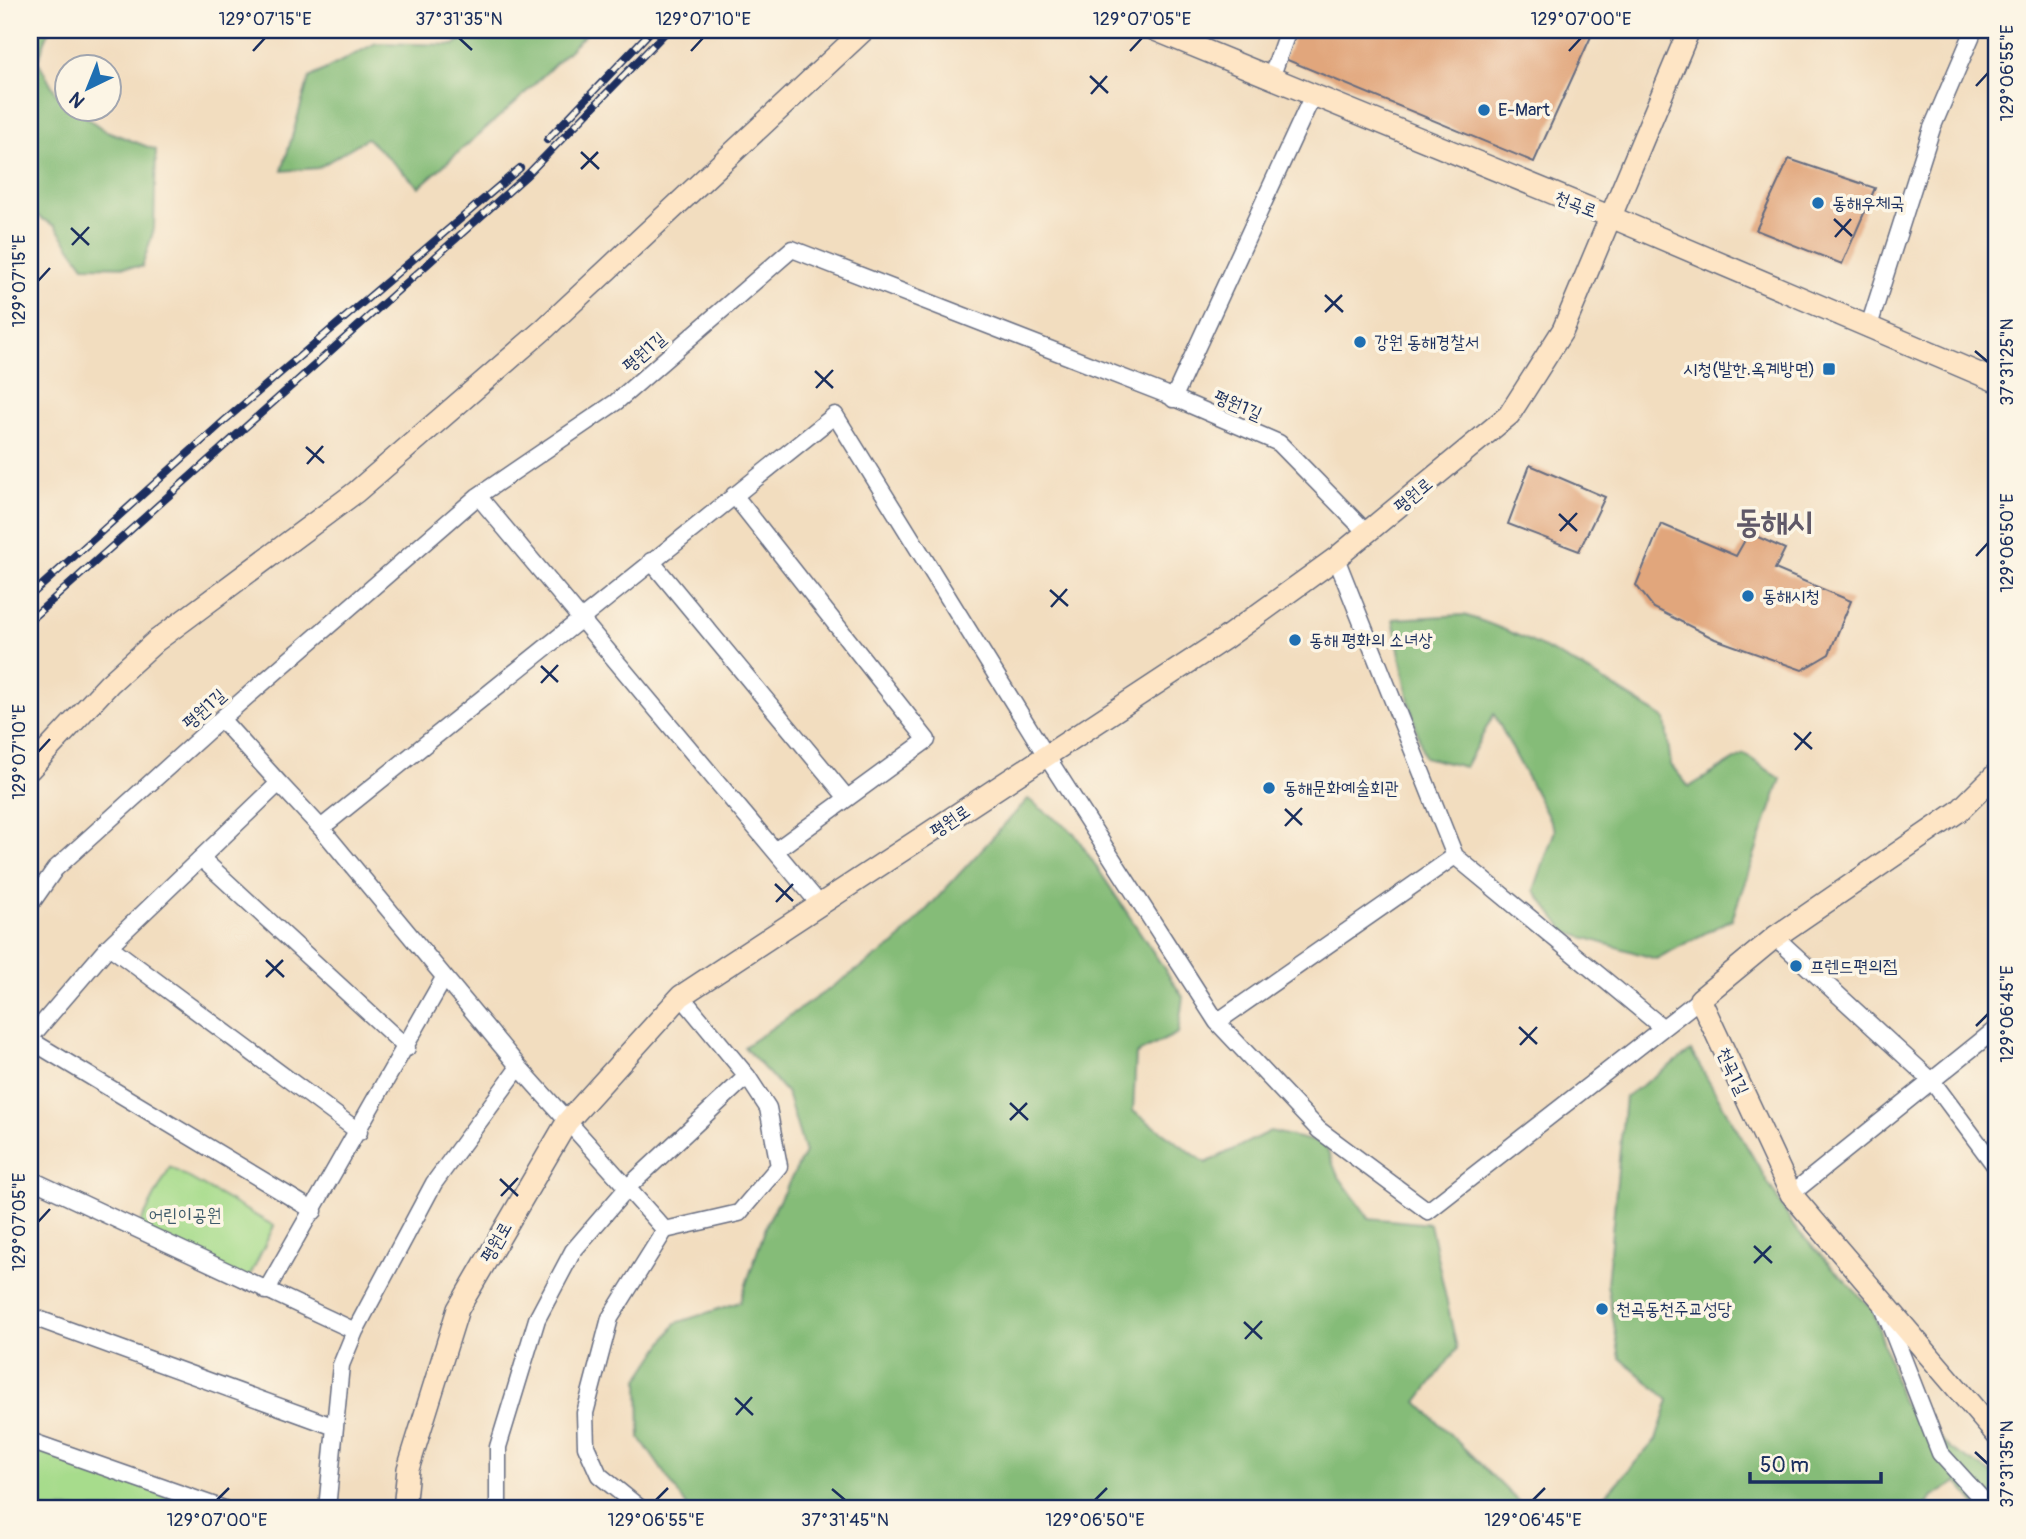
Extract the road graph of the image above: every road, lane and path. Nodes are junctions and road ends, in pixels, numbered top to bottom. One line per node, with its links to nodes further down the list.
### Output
1 (864, 30): 20 (street)
2 (1155, 30): 6 (street, 천곡로)
3 (1288, 30): 6 (street)
4 (1689, 30): 8 (street, 평원로)
5 (1974, 30): 9 (street)
6 (1270, 78): 7 (street, 천곡로)
7 (1313, 95): 8 (street, 천곡로); 11 (street)
8 (1611, 217): 9 (street, 천곡로); 14 (street, 평원로)
9 (1868, 329): 10 (street, 천곡로)
10 (1996, 381)
11 (1173, 399): 13 (street, 평원1길); 14 (street, 평원1길)
12 (734, 495): 16 (street); 19 (street); 23 (street)
13 (478, 496): 17 (street); 18 (street, 평원1길)
14 (1367, 533): 15 (street, 평원로)
15 (1336, 558): 19 (street, 평원로); 26 (street)
16 (651, 561): 17 (street); 23 (street)
17 (580, 618): 24 (street); 25 (street)
18 (221, 719): 22 (street); 28 (street, 평원1길)
19 (1047, 757): 29 (street, 평원로); 35 (street)
20 (30, 769)
21 (1996, 774): 30 (street)
22 (279, 783): 24 (street); 27 (street)
23 (847, 798): 25 (street)
24 (321, 828): 32 (street)
25 (775, 851): 29 (street)
26 (1455, 856): 35 (street); 36 (street)
27 (202, 859): 31 (street); 39 (street)
28 (30, 905)
29 (821, 906): 33 (street, 평원로)
30 (1775, 937): 34 (street); 42 (street)
31 (109, 946): 38 (street); 44 (street)
32 (444, 978): 39 (street); 40 (street)
33 (681, 996): 41 (street); 43 (street, 평원로)
34 (1700, 999): 36 (street); 48 (street, 천곡1길)
35 (1217, 1022): 36 (street)
36 (1663, 1028)
37 (1996, 1029): 42 (street)
38 (30, 1039): 49 (street)
39 (407, 1048): 44 (street)
40 (519, 1067): 43 (street); 54 (street)
41 (747, 1076): 47 (street); 50 (street)
42 (1932, 1081): 45 (street); 48 (street)
43 (567, 1122): 47 (street); 60 (street, 평원로)
44 (359, 1132): 49 (street)
45 (1996, 1167)
46 (30, 1180): 51 (street)
47 (628, 1187): 50 (street); 61 (street)
48 (1790, 1194): 52 (street, 천곡1길)
49 (314, 1210): 51 (street)
50 (665, 1230): 62 (street)
51 (266, 1291): 54 (street)
52 (1879, 1298): 56 (street, 천곡1길); 63 (street)
53 (30, 1316): 55 (street)
54 (355, 1331): 55 (street)
55 (335, 1427): 59 (street)
56 (1996, 1434)
57 (30, 1441): 58 (street)
58 (224, 1509)
59 (327, 1509)
60 (404, 1509)
61 (498, 1509)
62 (641, 1509)
63 (1991, 1509)

